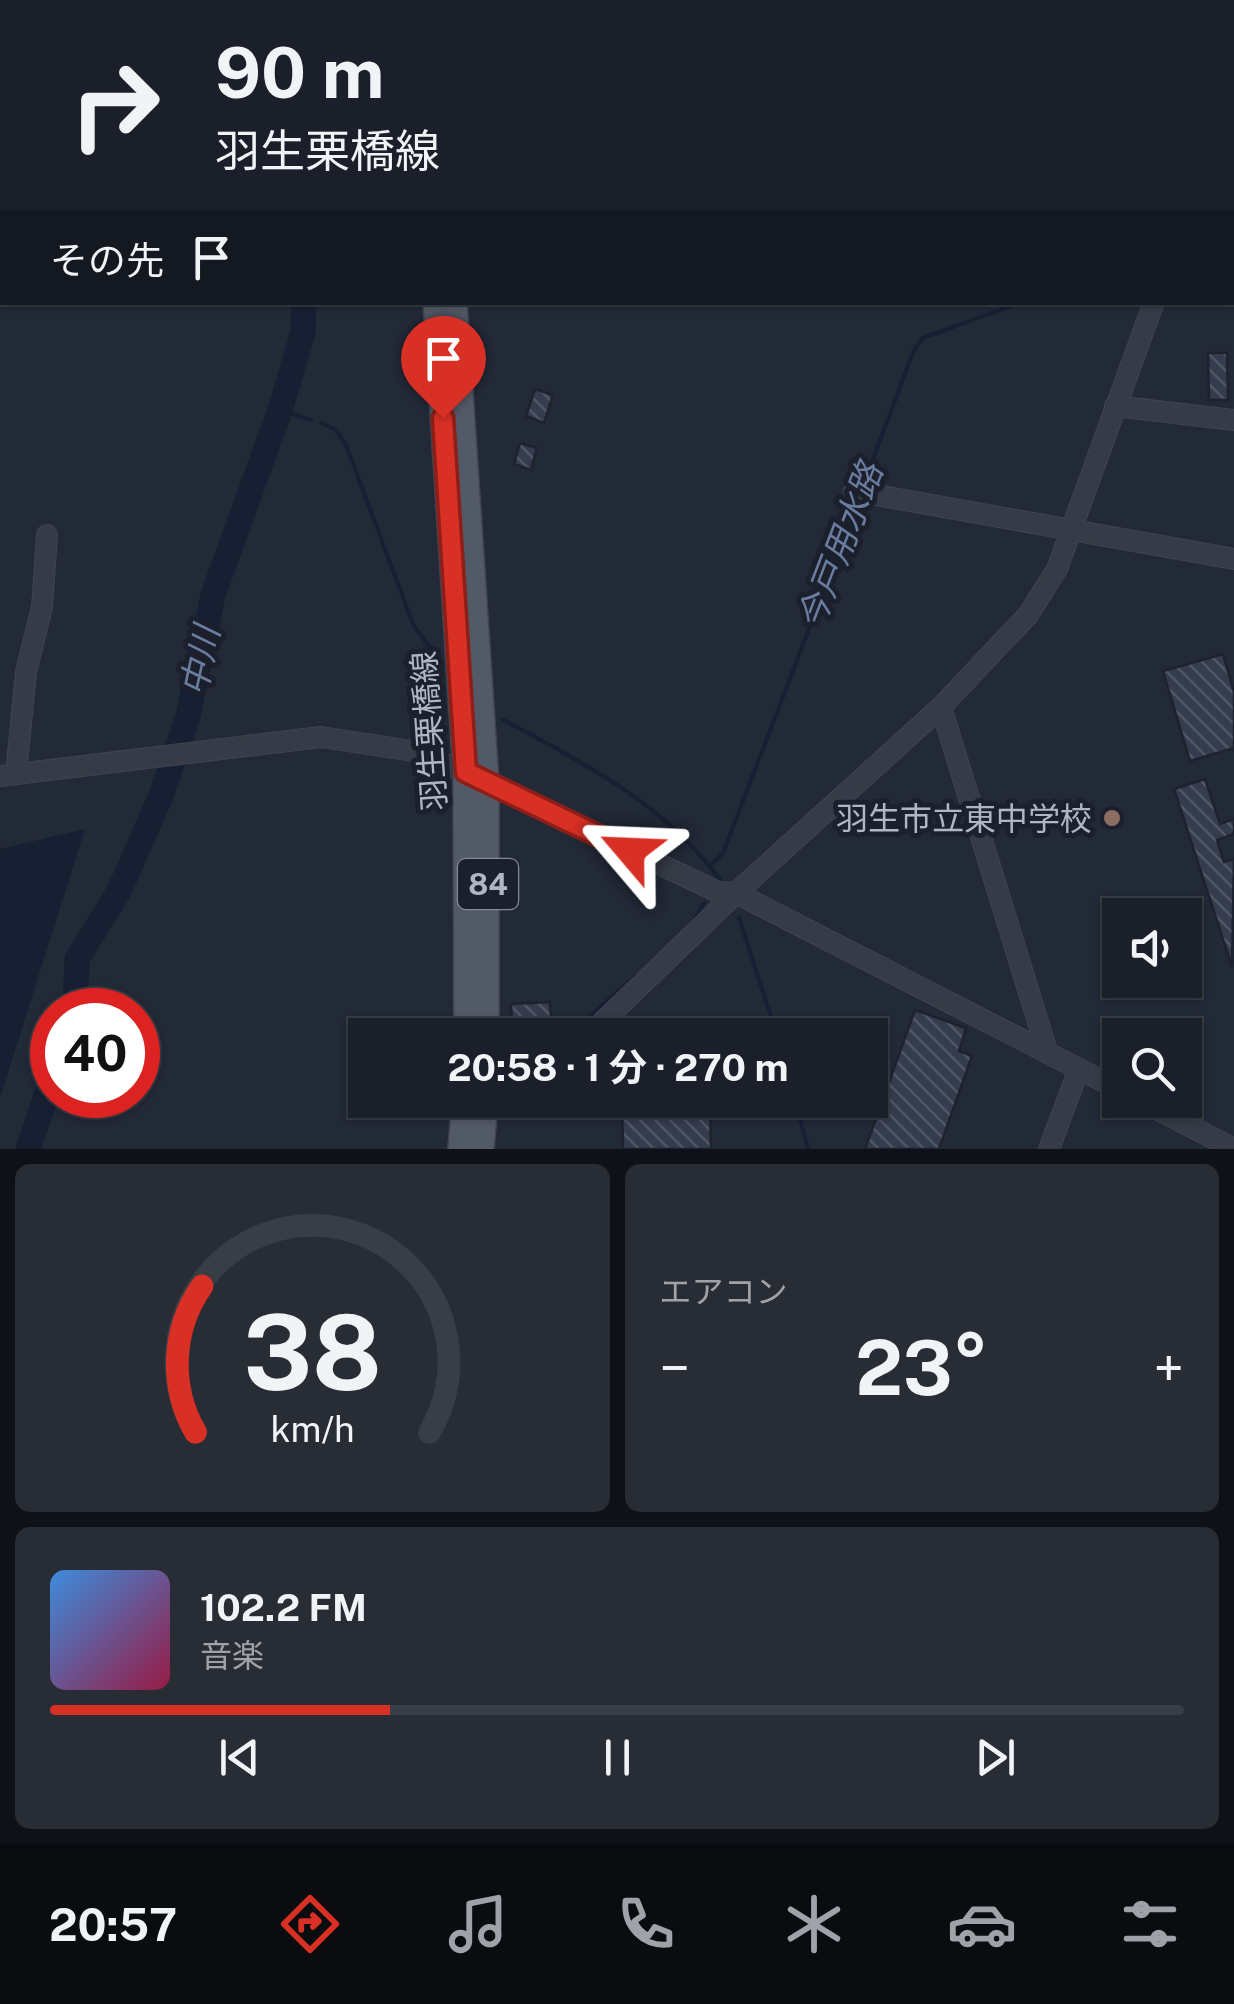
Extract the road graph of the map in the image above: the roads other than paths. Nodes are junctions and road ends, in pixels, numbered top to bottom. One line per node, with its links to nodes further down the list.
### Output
1 (436, 305): 12 (main road, 羽生栗橋線 / 84)
2 (454, 305): 12 (main road, 羽生栗橋線 / 84)
3 (1153, 305): 4 (street)
4 (1115, 406): 5 (street); 7 (street)
5 (1234, 420)
6 (854, 492): 7 (street)
7 (1070, 532): 9 (street); 10 (street)
8 (47, 534): 11 (street)
9 (1234, 560)
10 (941, 707): 13 (street); 17 (street)
11 (8, 775): 12 (street)
12 (476, 777): 13 (street); 14 (main road, 羽生栗橋線 / 84); 15 (main road, 羽生栗橋線 / 84)
13 (736, 893): 16 (street); 17 (street)
14 (468, 1018)
15 (485, 1018)
16 (607, 1018)
17 (1048, 1051): 18 (street)
18 (1079, 1069): 19 (street); 25 (street)
19 (1102, 1081)
20 (464, 1118): 23 (main road)
21 (484, 1118): 24 (main road)
22 (1174, 1118): 26 (street)
23 (462, 1149)
24 (481, 1149)
25 (1049, 1149)
26 (1234, 1149)

